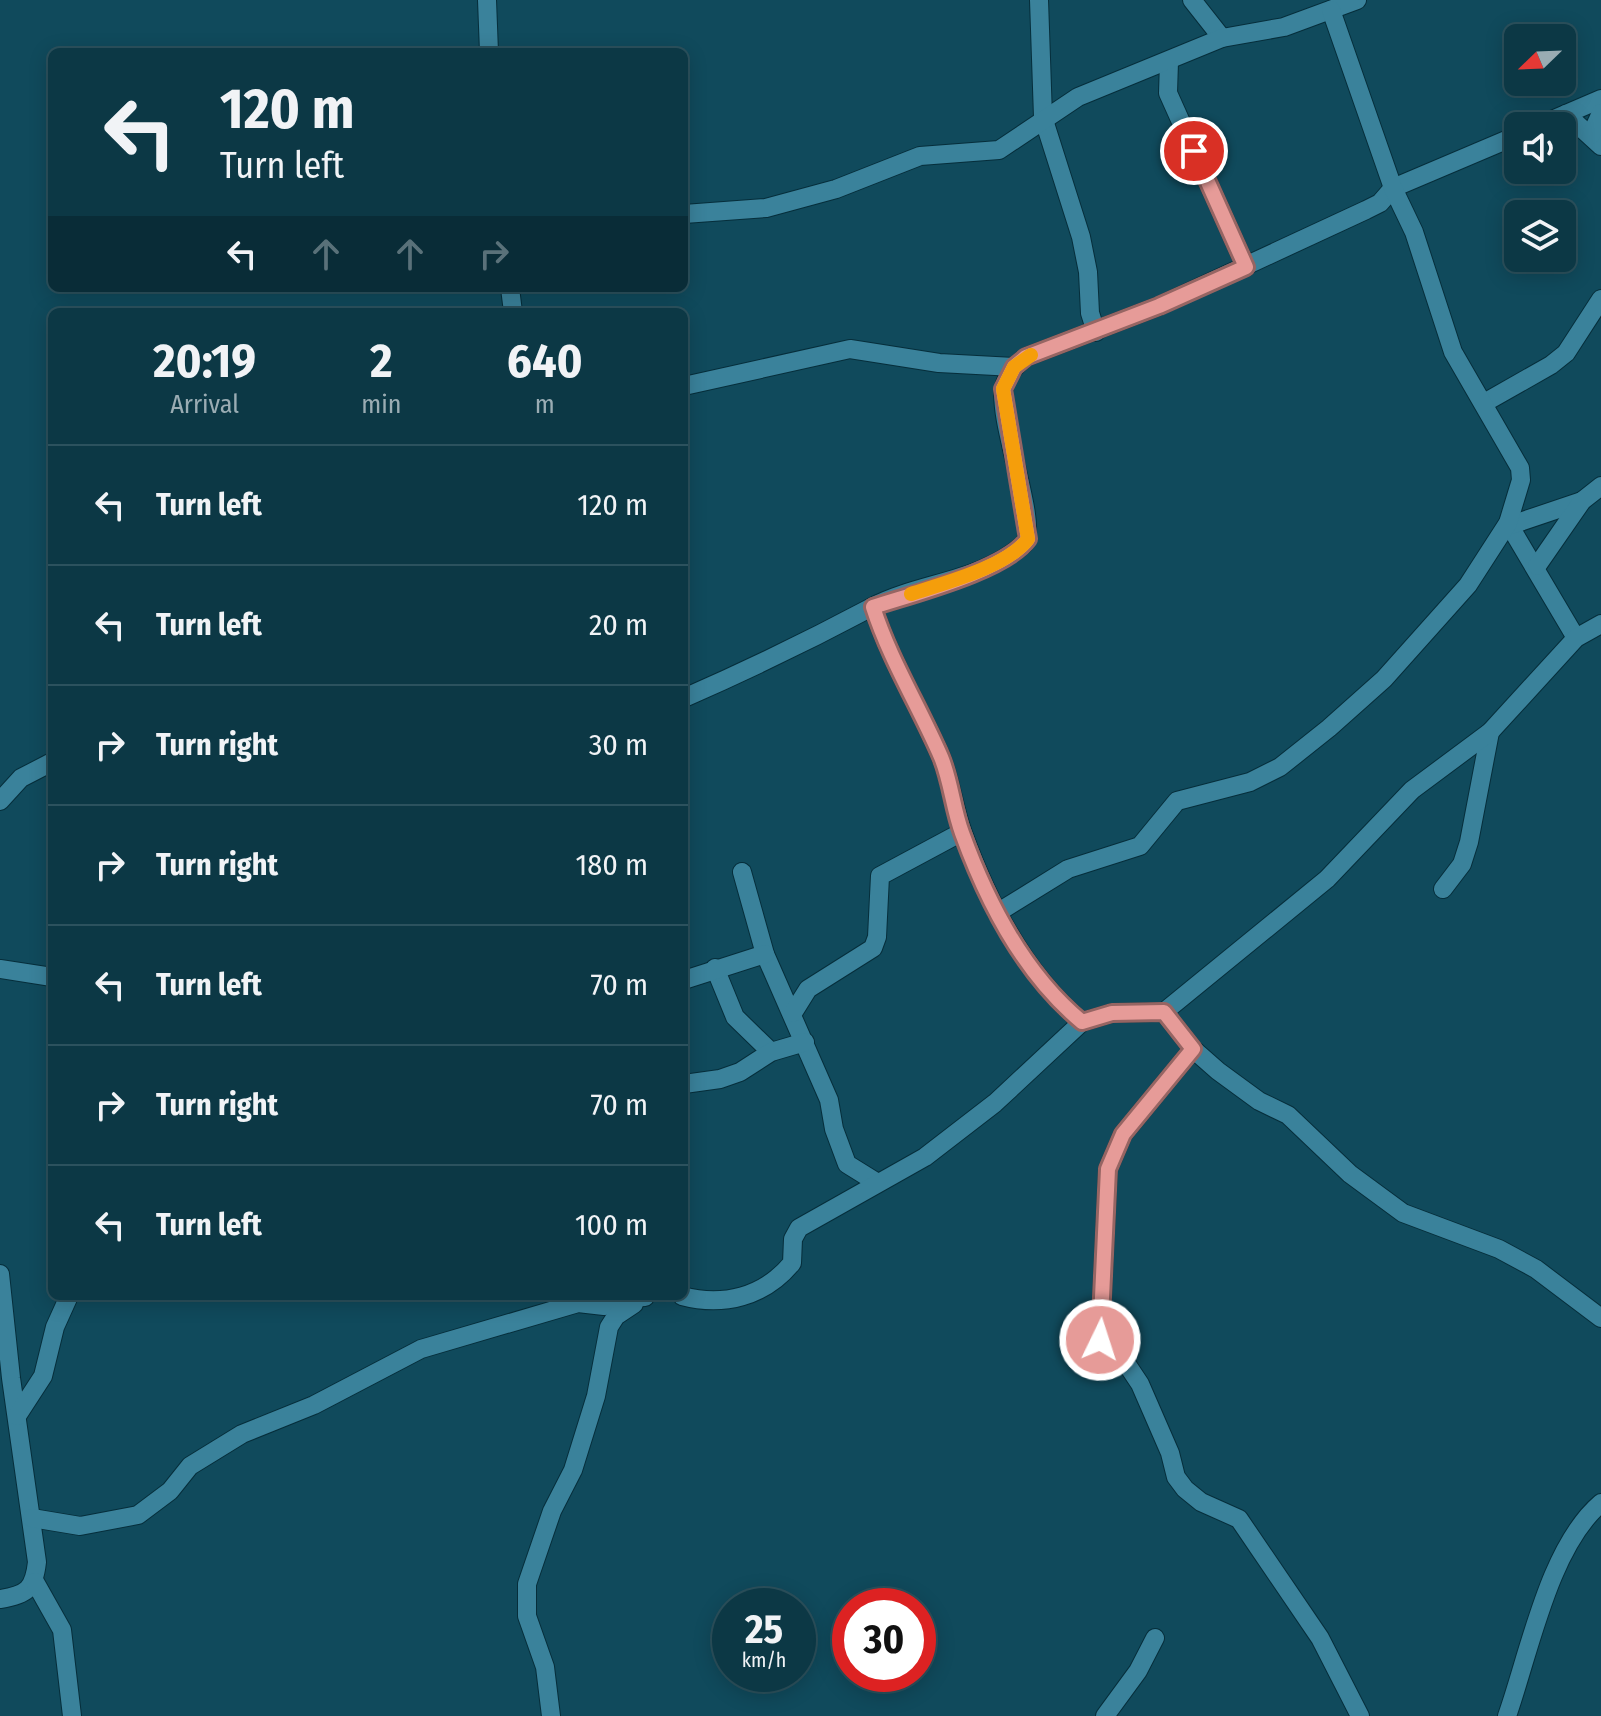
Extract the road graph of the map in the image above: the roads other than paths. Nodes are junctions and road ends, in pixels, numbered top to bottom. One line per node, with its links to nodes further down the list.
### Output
1 (487, 0): 7 (street)
2 (1039, 0): 12 (street)
3 (1192, 0): 6 (street)
4 (1357, 0): 5 (street)
5 (1331, 10): 6 (street); 16 (street)
6 (1222, 38): 8 (street)
7 (489, 48)
8 (1169, 62): 12 (street); 18 (street)
9 (1601, 99): 10 (street)
10 (1571, 112)
11 (1601, 113): 14 (street)
12 (1043, 117): 17 (street); 20 (street)
13 (1576, 123): 14 (street)
14 (1596, 140)
15 (1504, 141): 16 (street)
16 (1393, 188): 18 (street); 23 (street)
17 (688, 214)
18 (1246, 267): 20 (street)
19 (1601, 299): 23 (street)
20 (1096, 332): 21 (street)
21 (1014, 367): 22 (street); 28 (street)
22 (688, 385)
23 (1484, 403): 26 (street)
24 (1601, 486): 25 (street)
25 (1582, 501): 26 (street); 27 (street)
26 (1510, 524): 27 (street); 38 (street)
27 (1537, 566): 30 (street)
28 (873, 607): 31 (street); 35 (street)
29 (1601, 624): 30 (street)
30 (1576, 638): 32 (street)
31 (688, 696)
32 (1490, 732): 37 (street); 44 (street)
33 (48, 764): 34 (street)
34 (0, 801)
35 (962, 832): 38 (street); 45 (street)
36 (742, 872): 39 (street)
37 (1443, 889)
38 (997, 913): 46 (street)
39 (765, 954): 40 (street); 45 (street)
40 (715, 968): 43 (street); 49 (street)
41 (0, 969): 42 (street)
42 (48, 976)
43 (688, 978)
44 (1164, 1012): 46 (street); 48 (street)
45 (793, 1013): 47 (street)
46 (1082, 1022): 51 (street)
47 (805, 1042): 49 (street); 51 (street)
48 (1193, 1049): 57 (street); 67 (street)
49 (771, 1052): 50 (street)
50 (688, 1083)
51 (876, 1182): 53 (street)
52 (0, 1274): 58 (street)
53 (688, 1296)
54 (67, 1300): 58 (street)
55 (621, 1300): 60 (street)
56 (641, 1300): 65 (street)
57 (1601, 1318)
58 (17, 1416): 60 (street)
59 (1601, 1503): 68 (street)
60 (32, 1518): 61 (street)
61 (35, 1582): 62 (street); 64 (street)
62 (0, 1599)
63 (1155, 1638): 66 (street)
64 (72, 1716)
65 (551, 1716)
66 (1105, 1716)
67 (1360, 1716)
68 (1507, 1716)

